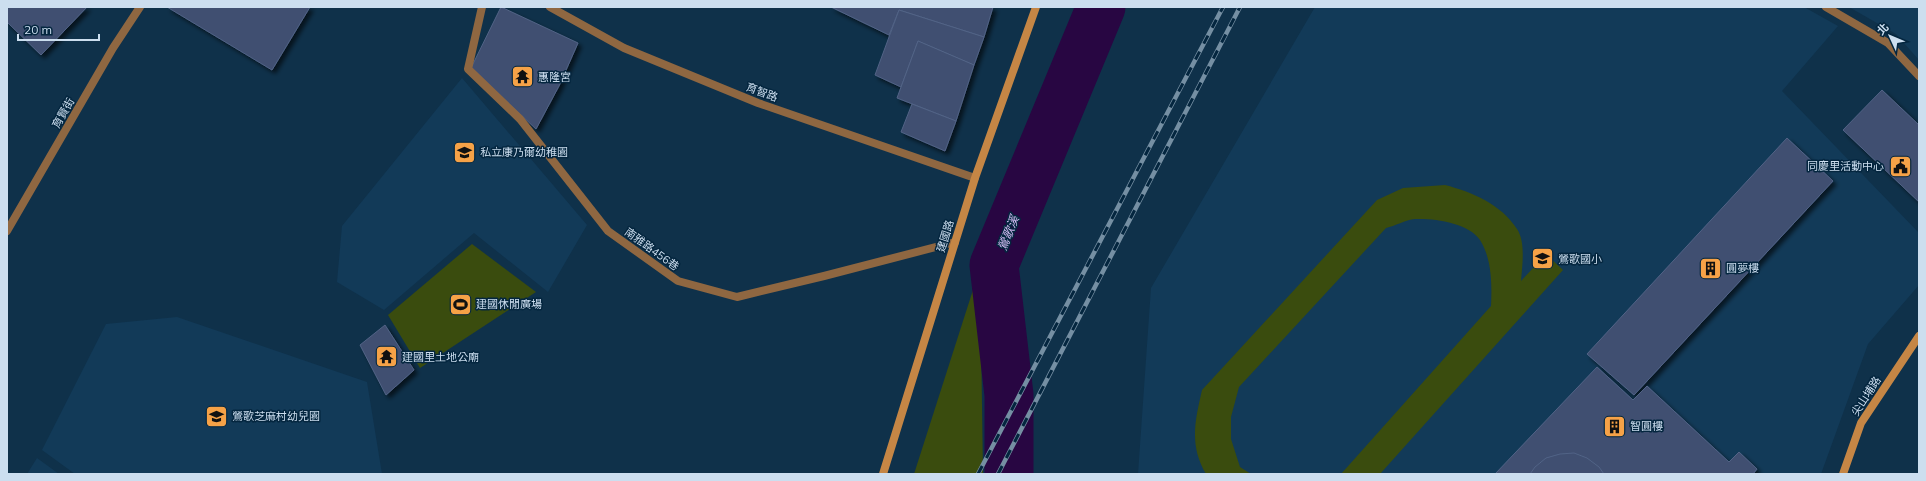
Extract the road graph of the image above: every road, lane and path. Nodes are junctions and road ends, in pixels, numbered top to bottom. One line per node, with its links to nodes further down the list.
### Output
1 (140, 7): 8 (street, 育賢街)
2 (482, 7): 9 (street, 南雅路456巷)
3 (550, 7): 7 (street, 育智路)
4 (1036, 7): 7 (street, 建國路)
5 (1826, 7): 6 (street)
6 (1919, 76)
7 (975, 178): 9 (street, 建國路)
8 (7, 231)
9 (955, 242): 11 (street, 建國路)
10 (1919, 336): 12 (street, 尖山埔路)
11 (883, 474)
12 (1843, 474)

